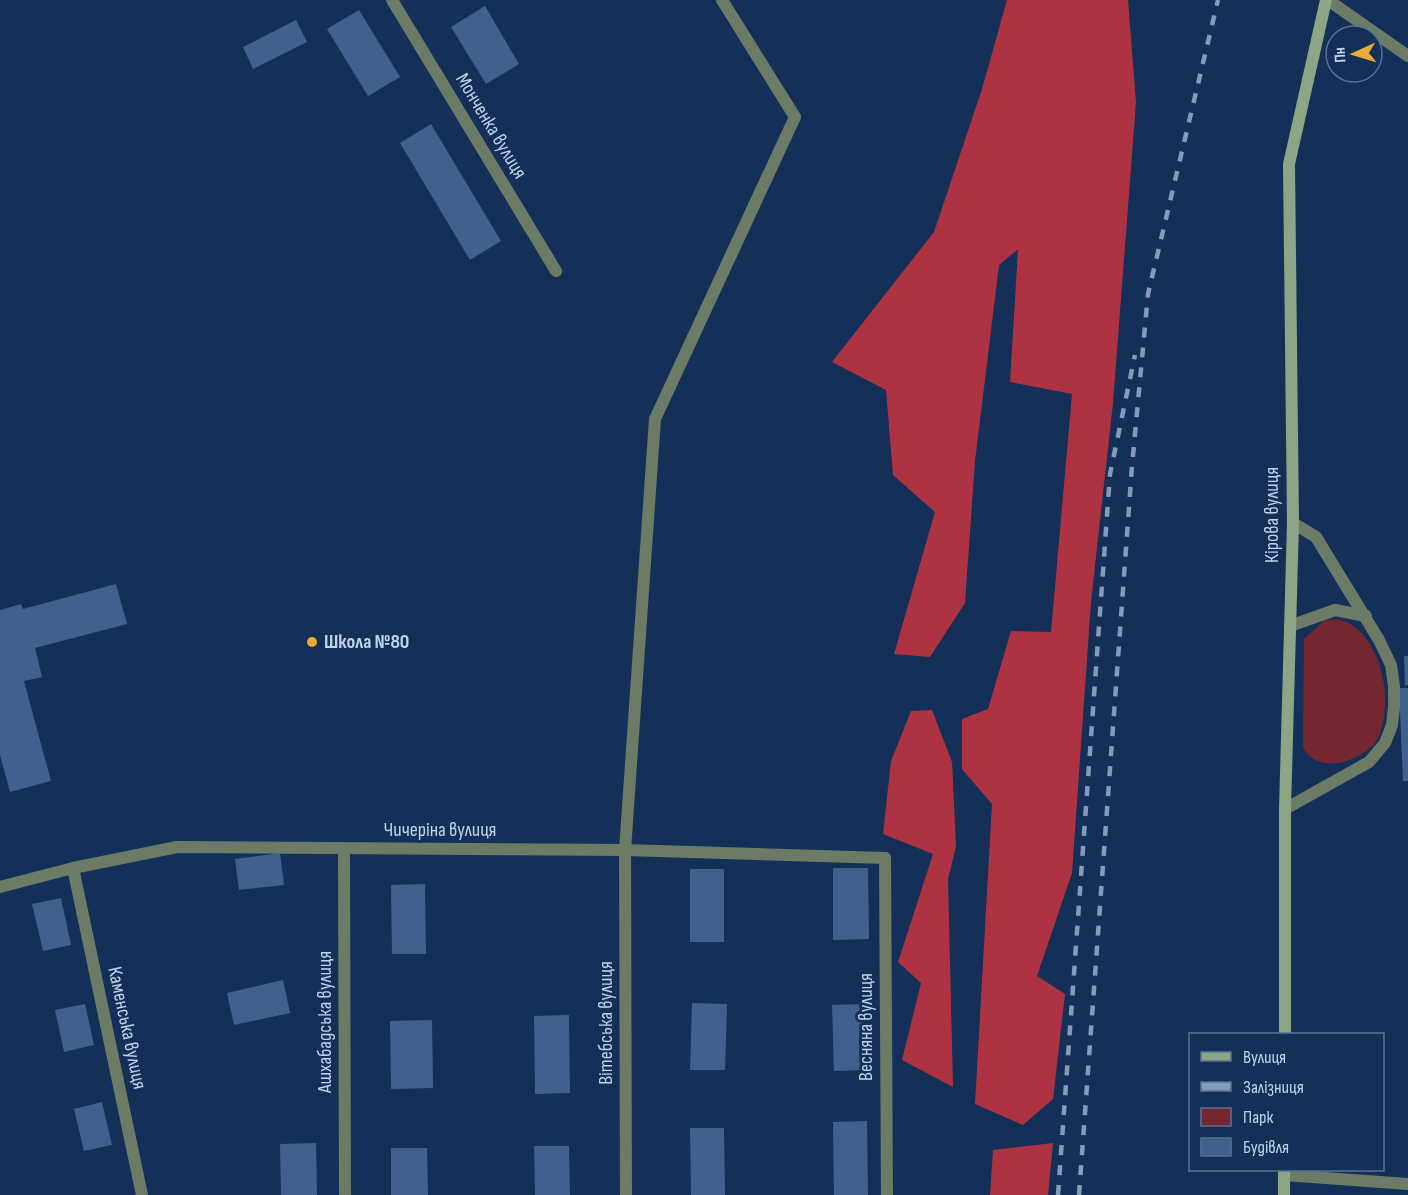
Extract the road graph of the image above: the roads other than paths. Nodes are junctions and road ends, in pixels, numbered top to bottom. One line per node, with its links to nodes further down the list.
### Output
1 (392, 0): 5 (street, Монченка вулиця)
2 (722, 0): 11 (street, Вітебська вулиця)
3 (1327, 0): 4 (street); 6 (main road, Кірова вулиця)
4 (1408, 56)
5 (556, 271)
6 (1293, 523): 7 (street); 8 (main road, Кірова вулиця)
7 (1366, 616): 8 (street); 9 (street)
8 (1290, 626): 9 (main road, Кірова вулиця)
9 (1285, 809): 15 (main road, Кірова вулиця)
10 (344, 849): 11 (street, Чичеріна вулиця); 13 (street, Чичеріна вулиця); 19 (street, Ашхабадська вулиця)
11 (625, 850): 12 (street, Чичеріна вулиця); 20 (street, Вітебська вулиця)
12 (885, 858): 21 (street, Весняна вулиця)
13 (73, 868): 14 (street, Чичеріна вулиця); 18 (street, Каменська вулиця)
14 (0, 887)
15 (1285, 1033)
16 (1284, 1172): 17 (street); 22 (main road)
17 (1408, 1184)
18 (142, 1195)
19 (345, 1195)
20 (626, 1195)
21 (887, 1195)
22 (1284, 1195)

